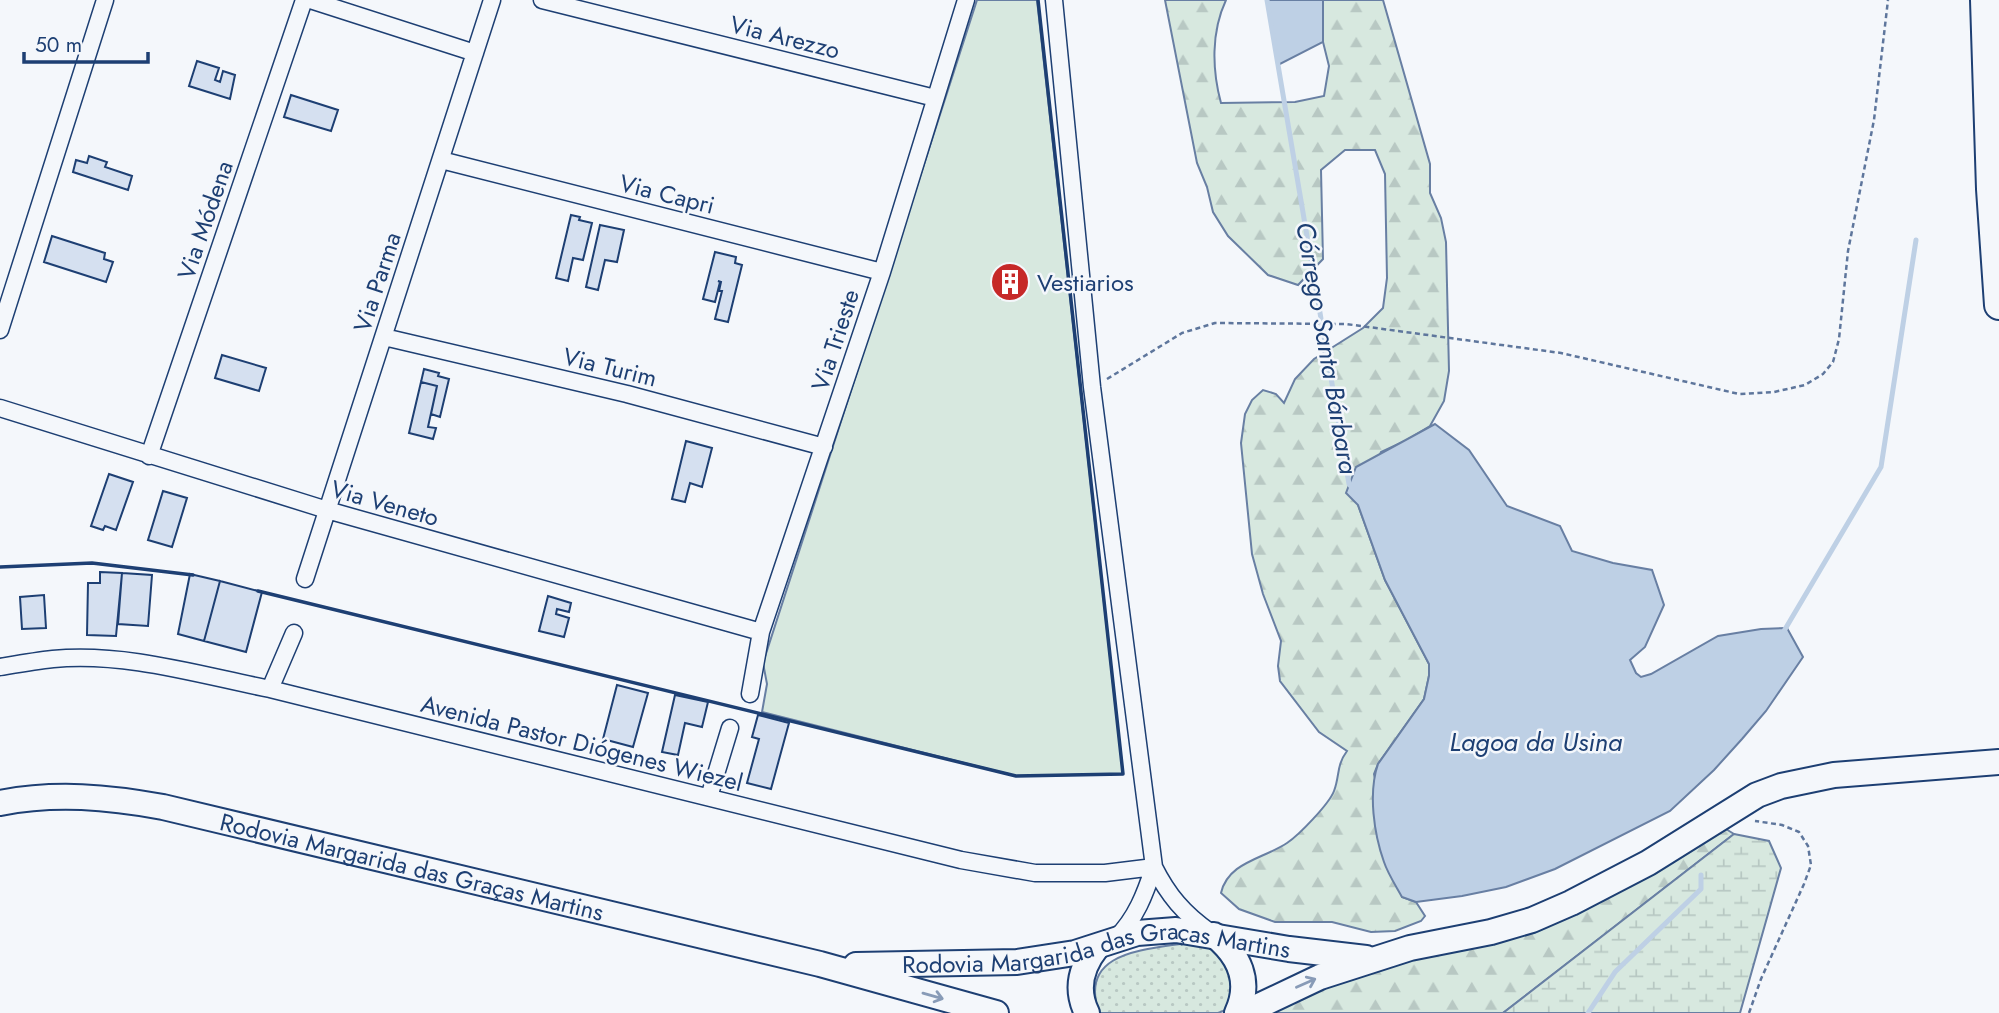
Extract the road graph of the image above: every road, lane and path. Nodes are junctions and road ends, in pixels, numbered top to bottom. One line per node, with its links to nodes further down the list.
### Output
1 (105, 0): 15 (street)
2 (304, 0): 20 (street, Via Módena)
3 (310, 0): 10 (street)
4 (492, 0): 10 (street, Via Parma)
5 (542, 0): 11 (street, Via Arezzo)
6 (966, 0): 11 (street, Via Trieste)
7 (1054, 0): 17 (street)
8 (1888, 0): 17 (path)
9 (1985, 0): 14 (highway)
10 (475, 53): 12 (street, Via Parma)
11 (935, 98): 13 (street, Via Trieste)
12 (441, 160): 13 (street, Via Capri); 16 (street, Via Parma)
13 (882, 272): 19 (street, Via Trieste)
14 (1999, 305)
15 (0, 330)
16 (384, 337): 19 (street, Via Turim); 21 (street, Via Parma)
17 (1092, 387): 35 (street)
18 (0, 408): 20 (street, Via Veneto)
19 (824, 447): 23 (street, Via Trieste)
20 (149, 456): 21 (street, Via Veneto)
21 (327, 510): 22 (street, Via Parma); 23 (street, Via Veneto)
22 (305, 579)
23 (761, 632): 27 (street, Via Trieste)
24 (293, 633): 26 (street)
25 (0, 667): 26 (street, Avenida Pastor Diógenes Wiezel)
26 (270, 690): 32 (street, Avenida Pastor Diógenes Wiezel)
27 (750, 694)
28 (730, 728): 32 (street)
29 (1999, 762): 30 (main road, Rodovia Margarida das Graças Martins)
30 (1834, 775): 31 (main road, Rodovia Margarida das Graças Martins); 38 (main road, Rodovia Margarida das Graças Martins)
31 (1999, 775)
32 (709, 797): 35 (street, Avenida Pastor Diógenes Wiezel)
33 (0, 803): 39 (main road, Rodovia Margarida das Graças Martins)
34 (1746, 821): 44 (path)
35 (1154, 867): 36 (street); 37 (street)
36 (1213, 935): 37 (main road, Rodovia Margarida das Graças Martins); 38 (main road, Rodovia Margarida das Graças Martins); 42 (main road)
37 (1105, 944): 39 (main road, Rodovia Margarida das Graças Martins); 41 (main road)
38 (1374, 959): 43 (main road, Rodovia Margarida das Graças Martins, one-way to 38)
39 (820, 964): 40 (main road, Rodovia Margarida das Graças Martins, one-way to 40)
40 (996, 1013)
41 (1087, 1013)
42 (1237, 1013)
43 (1244, 1013)
44 (1749, 1013)

